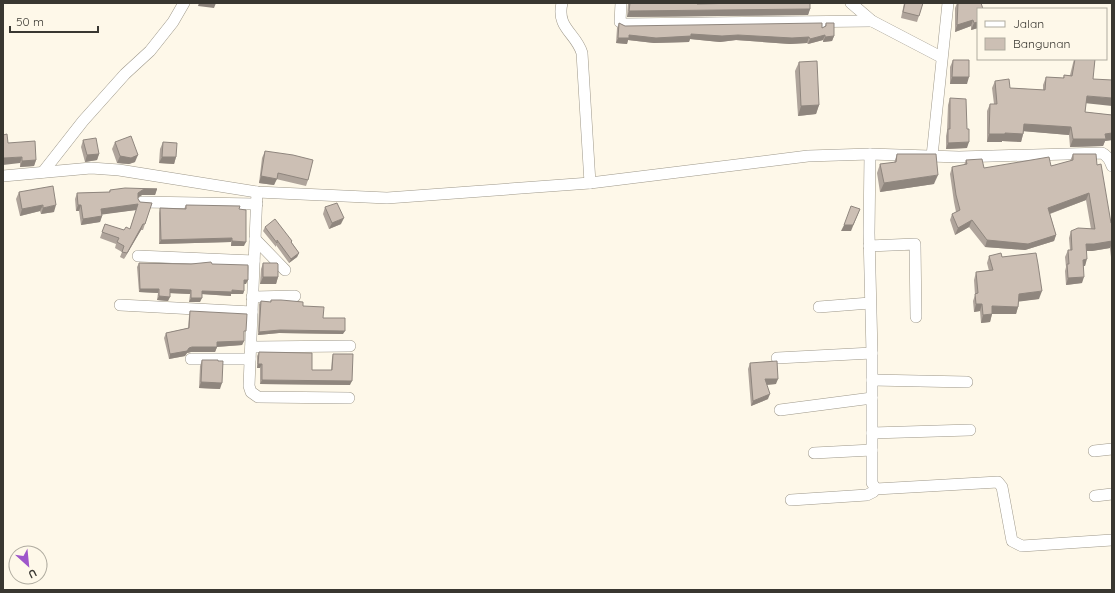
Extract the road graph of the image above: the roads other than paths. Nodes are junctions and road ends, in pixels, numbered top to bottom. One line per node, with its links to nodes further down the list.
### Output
1 (184, 3): 11 (street)
2 (562, 3): 13 (street)
3 (621, 3): 6 (street)
4 (851, 3): 6 (street)
5 (948, 3): 7 (street)
6 (872, 20): 7 (street)
7 (941, 57): 9 (street)
8 (870, 154): 9 (street); 13 (street); 18 (street)
9 (932, 156): 10 (street)
10 (1112, 166)
11 (43, 172): 12 (street); 14 (street)
12 (3, 176)
13 (590, 183): 14 (street)
14 (257, 192): 16 (street)
15 (142, 202): 16 (street)
16 (257, 204): 17 (street)
17 (255, 239): 20 (street); 21 (street)
18 (870, 246): 24 (street); 28 (street)
19 (138, 256): 20 (street)
20 (254, 261): 23 (street)
21 (285, 270)
22 (295, 296): 23 (street)
23 (252, 297): 27 (street)
24 (870, 303): 26 (street); 31 (street)
25 (120, 305): 27 (street)
26 (819, 307)
27 (252, 312): 30 (street)
28 (916, 317)
29 (350, 346): 30 (street)
30 (251, 347): 34 (street)
31 (872, 353): 32 (street); 35 (street)
32 (777, 358)
33 (191, 359): 34 (street)
34 (250, 359): 37 (street)
35 (872, 380): 36 (street); 38 (street)
36 (967, 382)
37 (349, 398)
38 (872, 398): 39 (street); 41 (street)
39 (780, 410)
40 (970, 430): 41 (street)
41 (872, 433): 43 (street)
42 (1112, 449): 44 (street)
43 (872, 450): 45 (street); 46 (street)
44 (1094, 451)
45 (814, 453)
46 (876, 489): 49 (street); 50 (street)
47 (1112, 494): 48 (street)
48 (1095, 496)
49 (791, 500)
50 (1112, 540)

